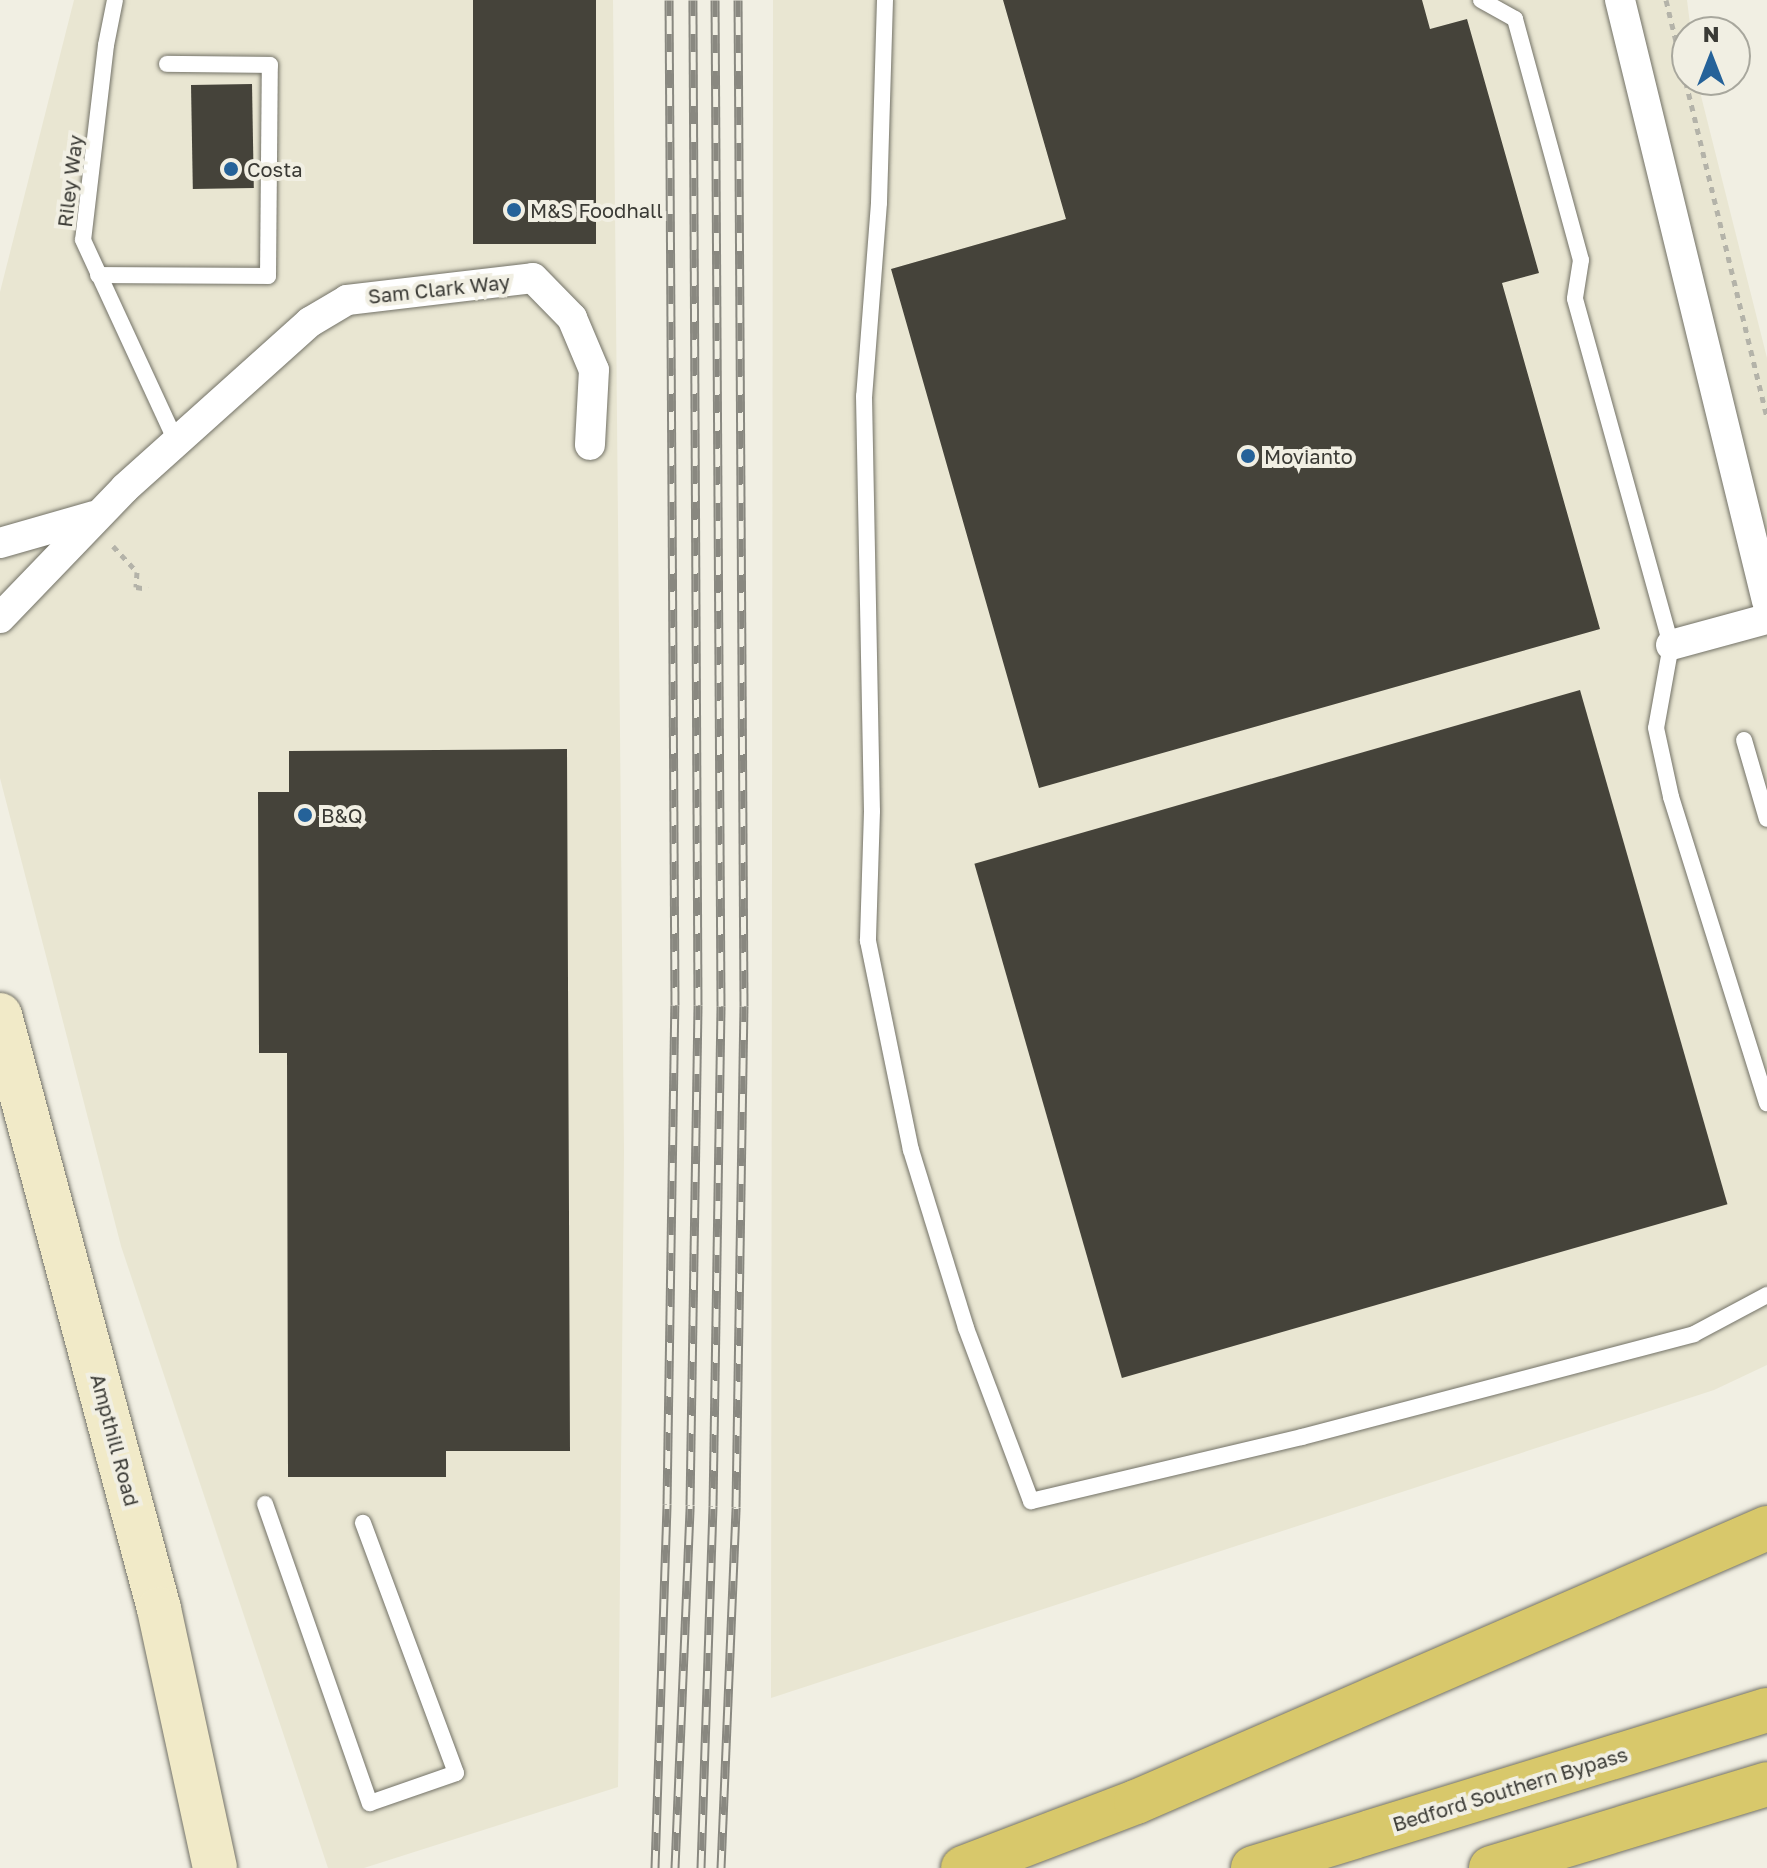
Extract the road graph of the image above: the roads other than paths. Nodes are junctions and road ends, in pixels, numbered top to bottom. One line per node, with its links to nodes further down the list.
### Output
1 (115, 0): 6 (lane, Riley Way)
2 (885, 0): 19 (lane)
3 (1481, 0): 14 (lane)
4 (1620, 0): 11 (street)
5 (167, 64): 6 (lane)
6 (98, 275): 7 (lane, Riley Way)
7 (177, 443): 8 (street, Sam Clark Way); 9 (street, Sam Clark Way)
8 (590, 445)
9 (101, 528): 10 (street, Sam Clark Way); 12 (street, Sam Clark Way)
10 (0, 543)
11 (1767, 601)
12 (0, 618)
13 (1767, 619): 14 (street)
14 (1671, 645): 18 (lane)
15 (1744, 740): 16 (lane)
16 (1767, 819)
17 (0, 1015): 25 (main road, Ampthill Road)
18 (1767, 1103)
19 (1767, 1295)
20 (265, 1504): 21 (lane)
21 (363, 1523)
22 (1767, 1528): 26 (highway)
23 (1767, 1710): 27 (highway, Bedford Southern Bypass)
24 (1767, 1784): 28 (highway)
25 (215, 1868)
26 (963, 1868)
27 (1253, 1868)
28 (1491, 1868)

